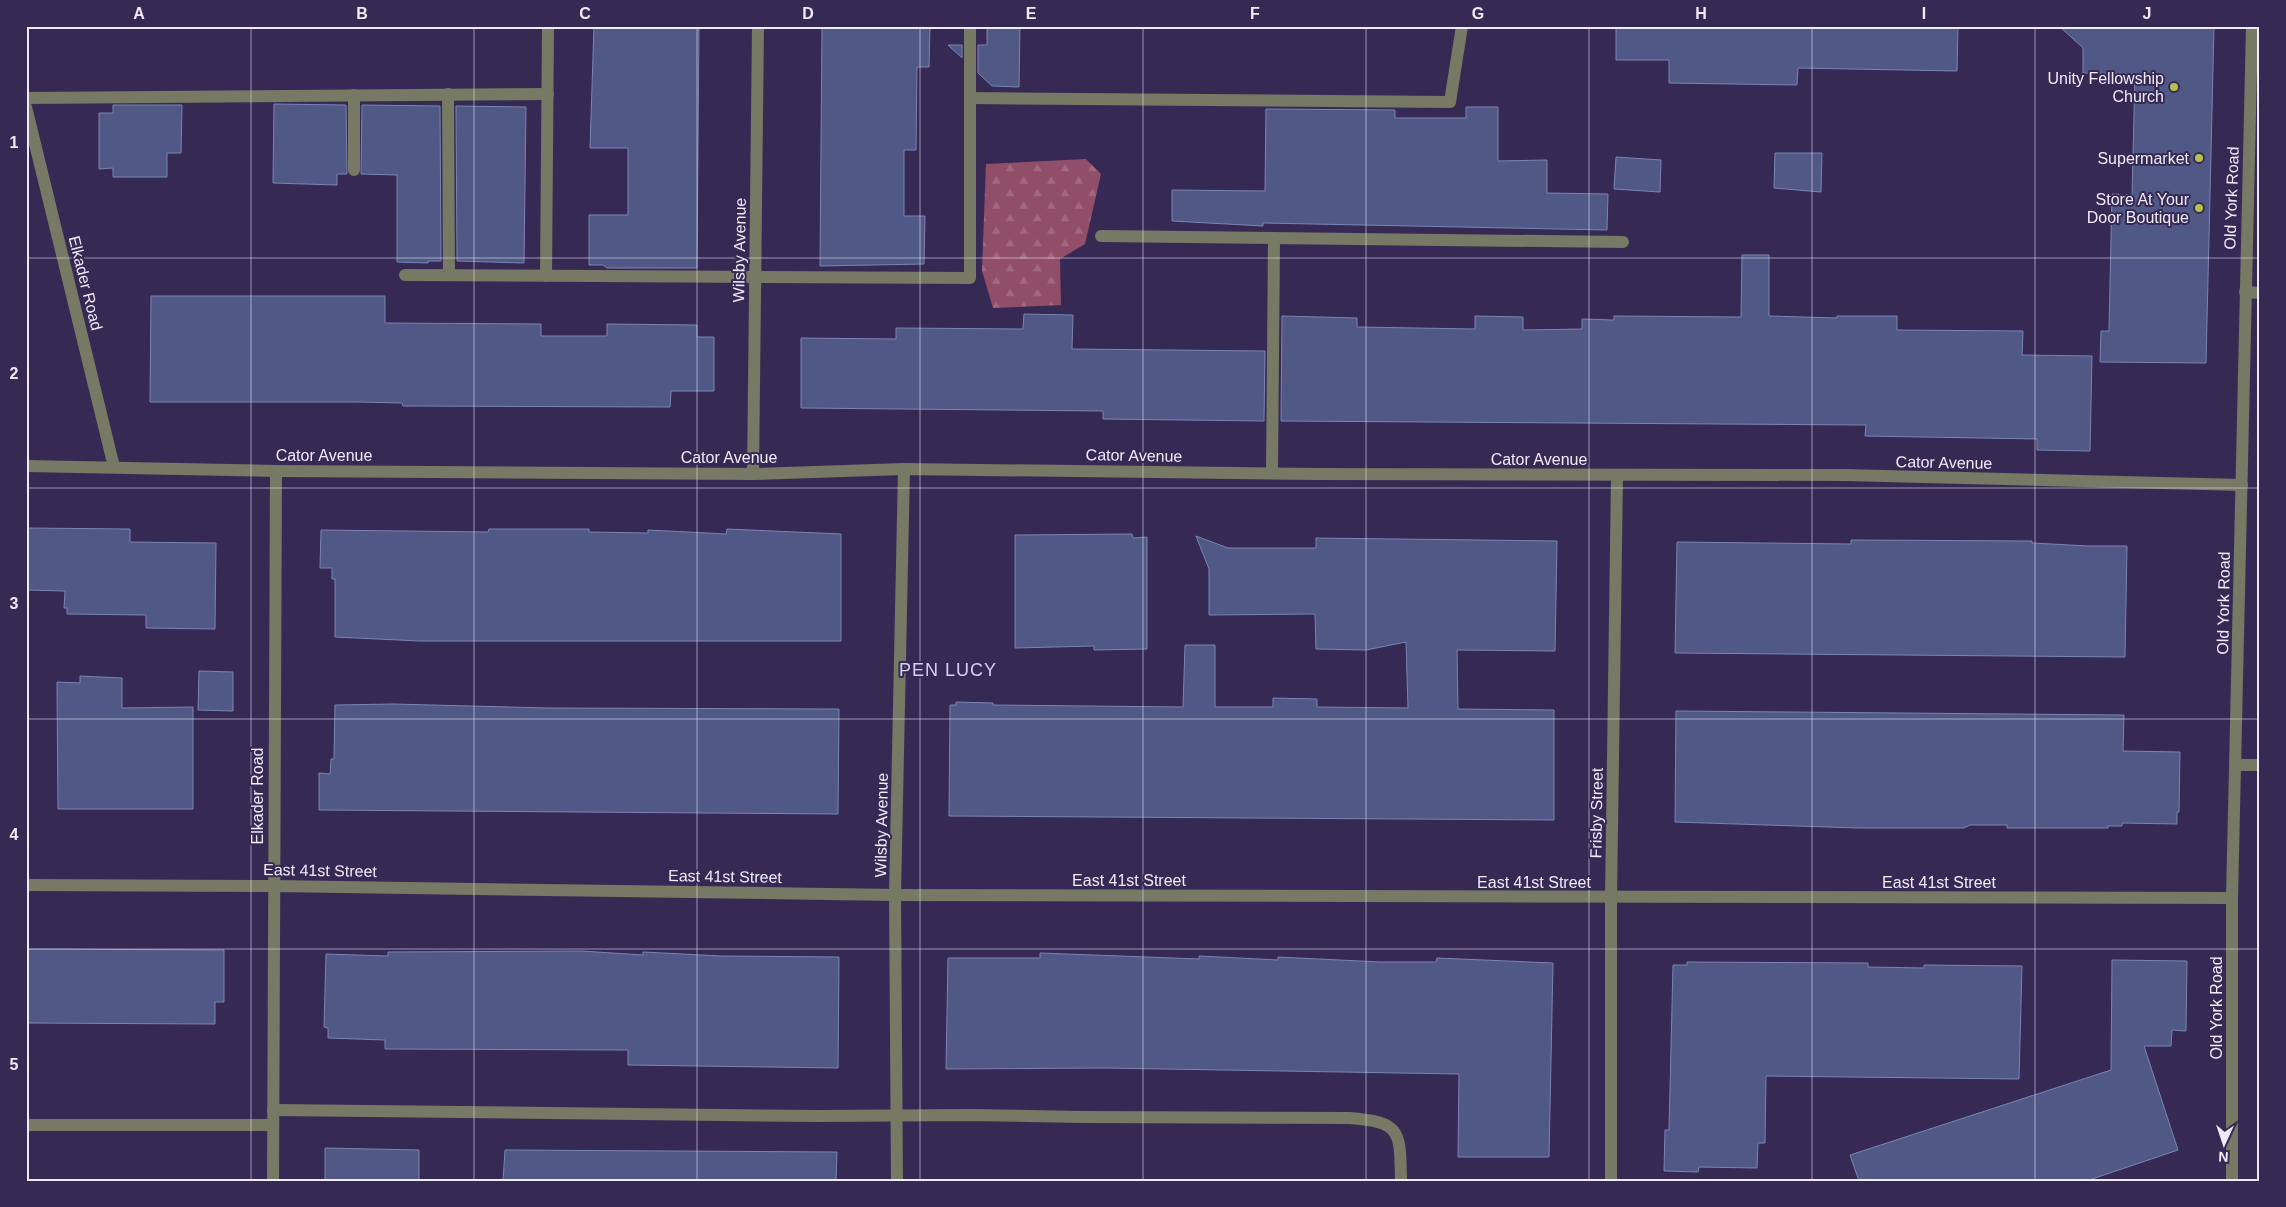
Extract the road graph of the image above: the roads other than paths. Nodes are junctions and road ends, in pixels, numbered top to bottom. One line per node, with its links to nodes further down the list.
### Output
1 (548, 26): 7 (street)
2 (758, 26): 20 (street, Wilsby Avenue)
3 (970, 26): 10 (street)
4 (1462, 26): 10 (street)
5 (2252, 26): 11 (street, Old York Road)
6 (448, 94): 7 (street); 8 (street); 18 (street)
7 (548, 94): 19 (street)
8 (354, 95): 9 (street); 13 (street)
9 (26, 98)
10 (970, 98): 20 (street)
11 (2255, 98): 21 (street, Old York Road)
12 (26, 107): 24 (street, Elkader Road)
13 (354, 170)
14 (1102, 236): 15 (street)
15 (1274, 238): 16 (street); 27 (street)
16 (1623, 242)
17 (405, 275): 18 (street)
18 (448, 275): 19 (street)
19 (546, 276): 20 (street)
20 (755, 277): 28 (street, Wilsby Avenue)
21 (2245, 292): 22 (street); 30 (street, Old York Road)
22 (2260, 293)
23 (26, 466): 24 (street, Cator Avenue)
24 (114, 467): 26 (street, Cator Avenue)
25 (904, 469): 27 (street, Cator Avenue); 28 (street, Cator Avenue); 35 (street, Wilsby Avenue)
26 (276, 471): 28 (street, Cator Avenue); 34 (street, Elkader Road)
27 (1272, 473): 29 (street, Cator Avenue)
28 (752, 474)
29 (1618, 476): 30 (street, Cator Avenue); 36 (street, Frisby Street)
30 (2242, 485): 31 (street, Old York Road)
31 (2236, 765): 32 (street); 37 (street, Old York Road)
32 (2260, 765)
33 (26, 885): 34 (street, East 41st Street)
34 (273, 886): 35 (street, East 41st Street); 38 (street, Elkader Road)
35 (895, 895): 36 (street, East 41st Street); 39 (street, Wilsby Avenue)
36 (1612, 898): 37 (street, East 41st Street); 45 (street, Frisby Street)
37 (2232, 898): 46 (street, Old York Road)
38 (273, 1110): 39 (street); 41 (street, Elkader Road)
39 (896, 1117): 43 (street, Wilsby Avenue); 44 (street)
40 (26, 1125): 41 (street)
41 (272, 1125): 42 (street, Elkader Road)
42 (273, 1181)
43 (897, 1181)
44 (1401, 1181)
45 (1611, 1181)
46 (2232, 1181)

